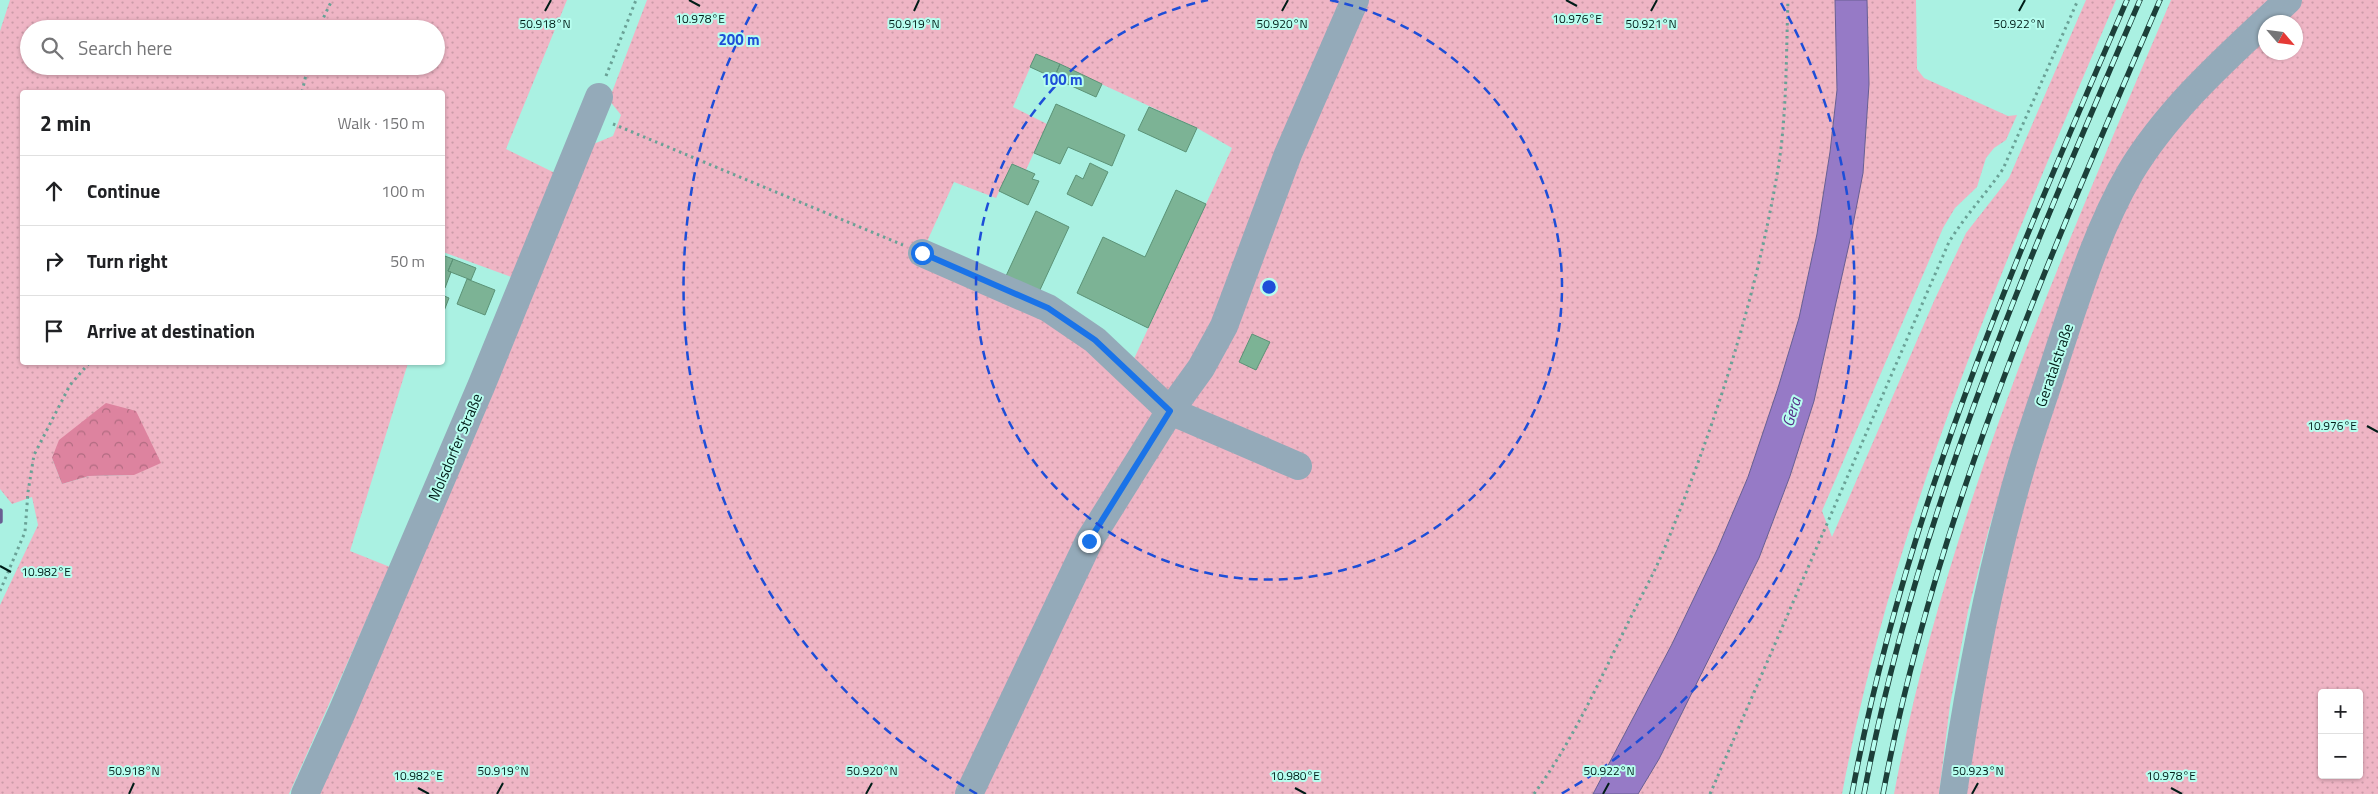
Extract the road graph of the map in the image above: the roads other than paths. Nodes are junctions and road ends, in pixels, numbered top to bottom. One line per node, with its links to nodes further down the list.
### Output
1 (1355, 0): 5 (street)
2 (2288, 0): 9 (street, Geratalstraße)
3 (599, 97): 7 (street, Molsdorfer Straße)
4 (922, 253): 5 (street)
5 (1170, 411): 6 (street); 8 (street)
6 (1298, 466)
7 (305, 794)
8 (969, 794)
9 (1953, 794)

